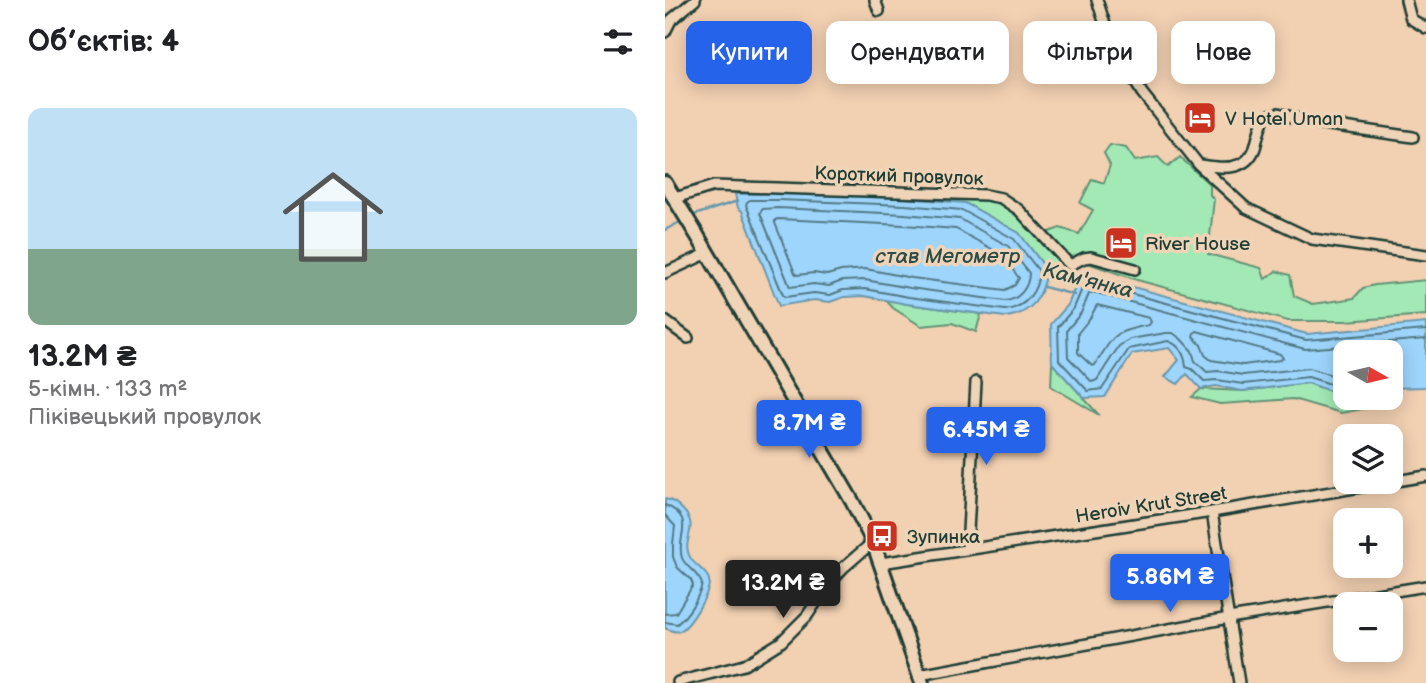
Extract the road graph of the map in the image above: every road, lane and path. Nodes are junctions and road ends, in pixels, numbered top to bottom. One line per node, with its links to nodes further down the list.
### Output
1 (695, 0): 7 (street)
2 (875, 0): 5 (street)
3 (1097, 0): 9 (street)
4 (1406, 0): 6 (street)
5 (879, 10)
6 (1426, 28)
7 (665, 32)
8 (1413, 137): 9 (street)
9 (1199, 165): 13 (street)
10 (665, 183): 11 (main road)
11 (678, 202): 12 (main road); 14 (street, Короткий провулок)
12 (708, 253): 15 (street); 21 (main road)
13 (1426, 256)
14 (1135, 269)
15 (665, 274)
16 (665, 321): 17 (street)
17 (688, 338)
18 (976, 382): 22 (street)
19 (1426, 477): 20 (street, Heroiv Krut Street)
20 (1212, 512): 22 (street, Heroiv Krut Street); 25 (street)
21 (873, 542): 23 (main road); 27 (street)
22 (967, 550): 23 (street, Heroiv Krut Street)
23 (881, 563): 26 (main road)
24 (1426, 586): 25 (street)
25 (1229, 618): 26 (street); 28 (street)
26 (921, 681)
27 (678, 682)
28 (1240, 683)

